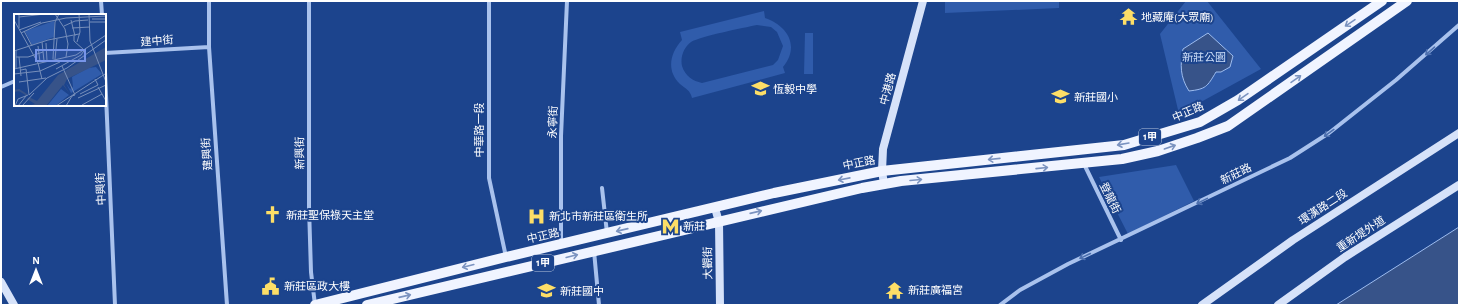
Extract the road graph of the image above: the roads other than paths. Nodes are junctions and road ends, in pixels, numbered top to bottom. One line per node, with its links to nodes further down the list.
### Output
1 (101, 1): 9 (street)
2 (209, 1): 11 (street, 建興街)
3 (309, 1): 33 (street, 新興街)
4 (489, 1): 28 (street, 中華路一段)
5 (567, 1): 26 (street, 永寧街)
6 (923, 1): 18 (street, 中港路)
7 (1382, 1): 18 (main road, 中正路 / 1甲, one-way to 18)
8 (1407, 1): 17 (main road, 1甲, one-way to 8)
9 (102, 14)
10 (1459, 25): 25 (street, 新莊路, one-way to 25)
11 (209, 47): 12 (street, 建中街); 32 (street, 建興街)
12 (106, 53)
13 (14, 81): 14 (street)
14 (1, 87)
15 (106, 95): 31 (street, 中興街)
16 (1459, 133): 38 (street, 環漢路二段)
17 (1084, 164): 19 (main road, 1甲, one-way to 17); 25 (street, 登龍街)
18 (882, 171): 19 (street, 中港路); 22 (main road, 中正路 / 1甲, one-way to 22)
19 (884, 184): 23 (main road, 1甲, one-way to 19)
20 (1459, 185): 39 (street, 重新堤外道)
21 (602, 188): 24 (street)
22 (715, 208): 23 (street, 大觀街); 24 (main road, 中正路 / 1甲, one-way to 24)
23 (719, 222): 27 (main road, 1甲); 36 (street, 大觀街)
24 (607, 233): 26 (main road, 中正路 / 1甲)
25 (1121, 240): 37 (street, 新莊路, one-way to 37)
26 (561, 244): 28 (main road, 中正路 / 1甲)
27 (594, 251): 34 (main road, 1甲, one-way to 27); 35 (street)
28 (506, 257): 33 (main road, 中正路 / 1甲, one-way to 33)
29 (1, 282): 30 (street)
30 (14, 305)
31 (115, 305)
32 (227, 305)
33 (315, 305)
34 (367, 305)
35 (599, 305)
36 (720, 305)
37 (1000, 305)
38 (1202, 305)
39 (1278, 305)

